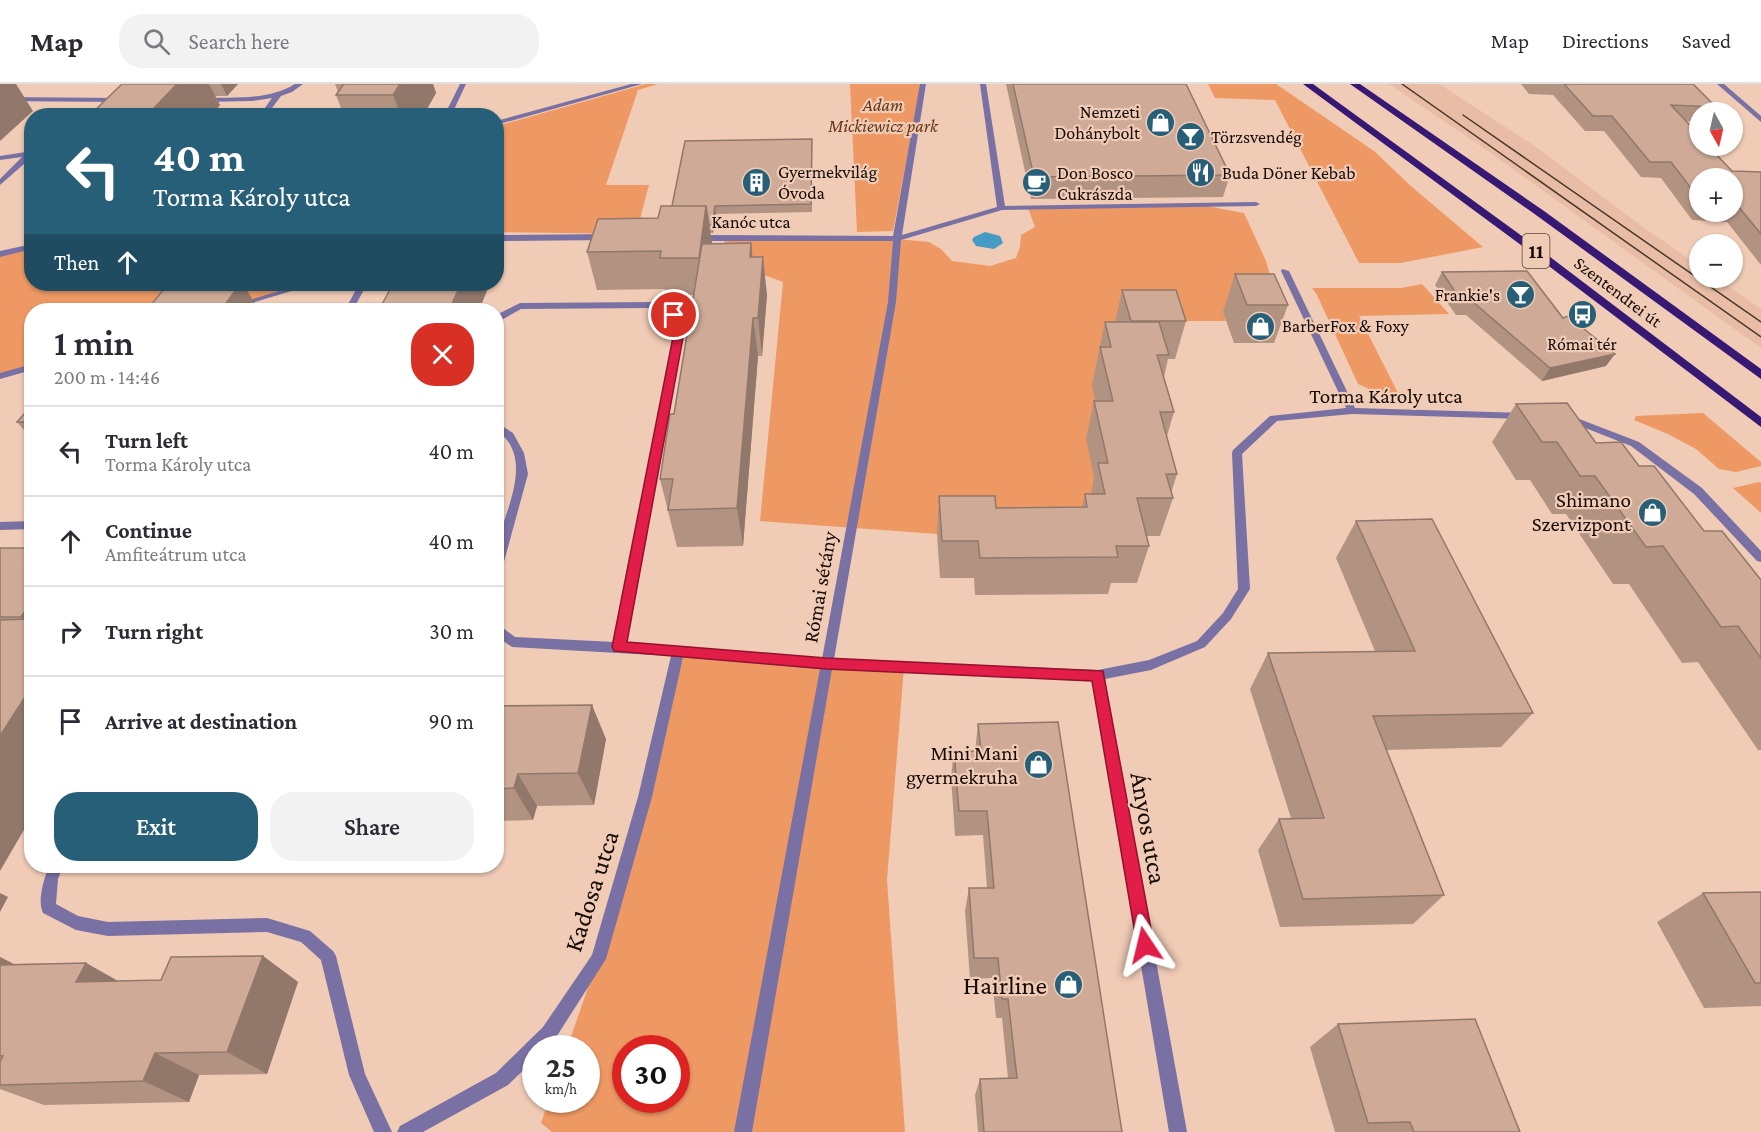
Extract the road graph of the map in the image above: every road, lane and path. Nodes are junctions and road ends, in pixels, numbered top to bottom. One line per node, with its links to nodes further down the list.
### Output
1 (300, 84): 9 (street)
2 (463, 84): 14 (street)
3 (639, 84): 16 (street)
4 (924, 84): 26 (street, Római sétány)
5 (983, 84): 22 (street)
6 (1307, 84): 37 (main road, Szentendrei út / 11)
7 (1354, 84): 34 (main road, Szentendrei út / 11)
8 (1720, 84): 15 (street)
9 (279, 94): 11 (street); 13 (street)
10 (0, 99): 12 (street)
11 (189, 100)
12 (119, 108)
13 (268, 108)
14 (451, 108)
15 (1761, 120)
16 (504, 121)
17 (24, 155): 18 (street)
18 (0, 158)
19 (24, 160): 20 (street)
20 (0, 183)
21 (1256, 204): 22 (street)
22 (1001, 208): 26 (street, Kanóc utca)
23 (619, 237): 24 (street)
24 (504, 238)
25 (689, 238): 26 (street, Kanóc utca)
26 (897, 239): 46 (street, Római sétány)
27 (24, 248): 28 (street)
28 (0, 254)
29 (1285, 271): 36 (street)
30 (286, 291): 31 (street)
31 (244, 303)
32 (504, 313): 44 (street)
33 (24, 368): 35 (street)
34 (1761, 375)
35 (0, 376)
36 (1352, 411): 42 (street, Torma Károly utca); 47 (street, Torma Károly utca)
37 (1761, 423)
38 (504, 430): 41 (street)
39 (24, 525): 40 (street)
40 (0, 526)
41 (504, 541)
42 (1761, 558)
43 (504, 635): 44 (street, Torma Károly utca)
44 (619, 647): 45 (street, Torma Károly utca)
45 (678, 653): 46 (street, Torma Károly utca); 50 (street, Kadosa utca)
46 (826, 664): 47 (street, Torma Károly utca); 51 (street, Római sétány)
47 (1098, 675): 52 (street, Ányos utca)
48 (53, 873): 49 (street)
49 (383, 1132)
50 (406, 1132)
51 (744, 1132)
52 (1178, 1132)

